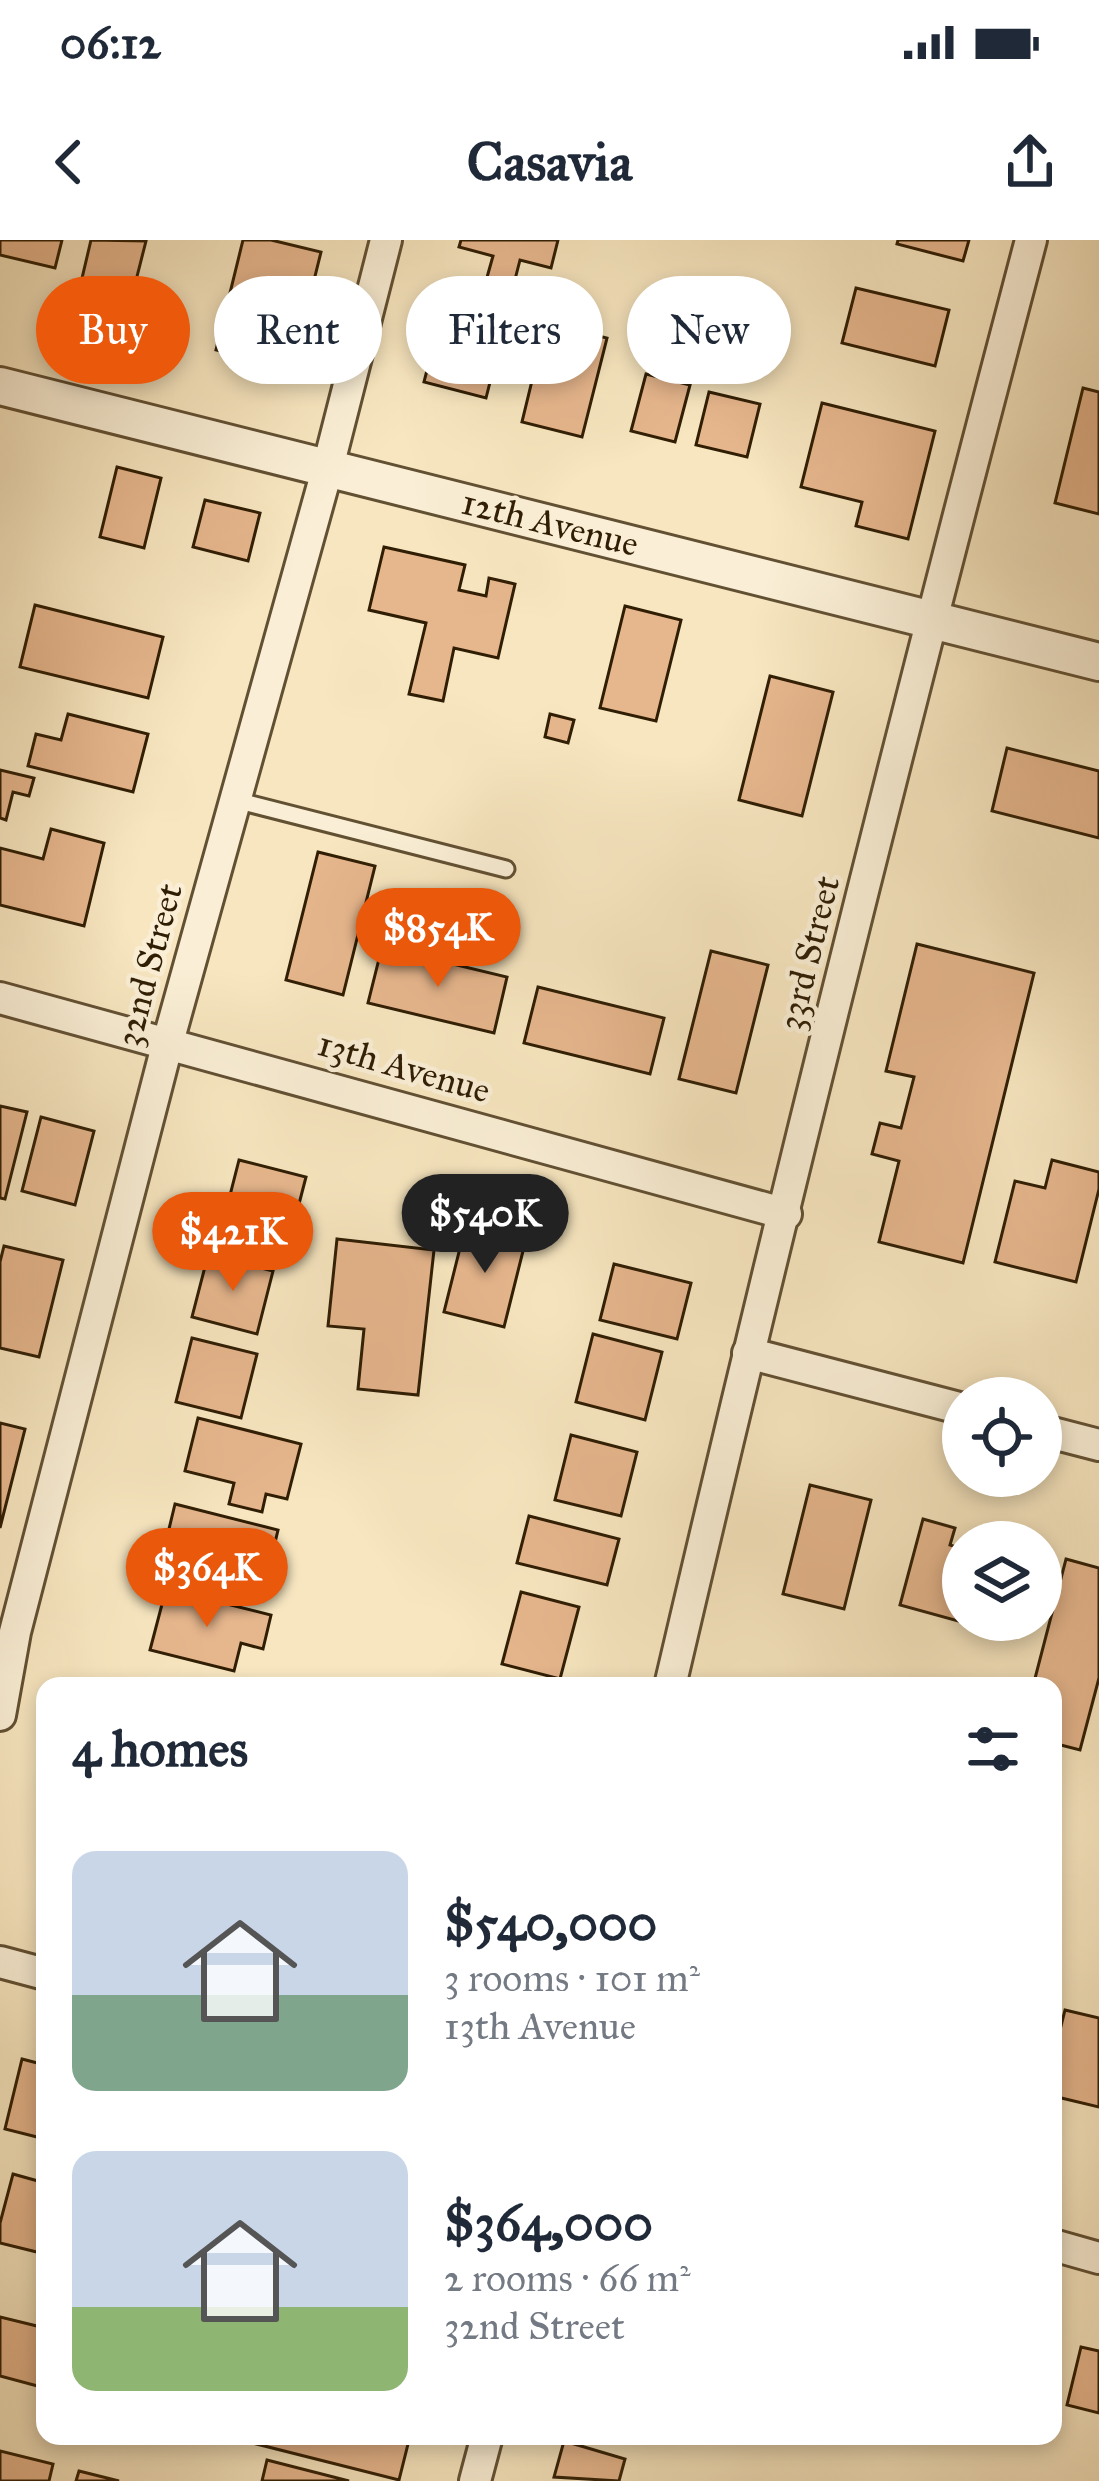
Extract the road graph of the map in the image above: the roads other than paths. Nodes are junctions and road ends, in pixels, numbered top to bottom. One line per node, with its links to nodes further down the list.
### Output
1 (386, 240): 4 (street, 32nd Street)
2 (1030, 240): 5 (street, 33rd Street)
3 (0, 386): 4 (street, 12th Avenue)
4 (328, 467): 5 (street, 12th Avenue); 7 (street, 32nd Street)
5 (931, 620): 6 (street, 12th Avenue); 11 (street, 33rd Street)
6 (1099, 662)
7 (236, 800): 8 (lane); 10 (street, 32nd Street)
8 (506, 869)
9 (0, 998): 10 (street, 13th Avenue)
10 (168, 1042): 11 (street, 13th Avenue); 16 (street, 32nd Street)
11 (786, 1214): 12 (street, 33rd Street)
12 (748, 1353): 13 (street); 17 (street, 33rd Street)
13 (942, 1404)
14 (1062, 1435): 15 (street)
15 (1099, 1445)
16 (8, 1630): 18 (street, 32nd Street)
17 (672, 1677)
18 (0, 1715)
19 (0, 1962): 20 (street)
20 (36, 1972)
21 (1062, 2248): 22 (street)
22 (1099, 2258)
23 (485, 2445): 24 (street)
24 (475, 2481)

